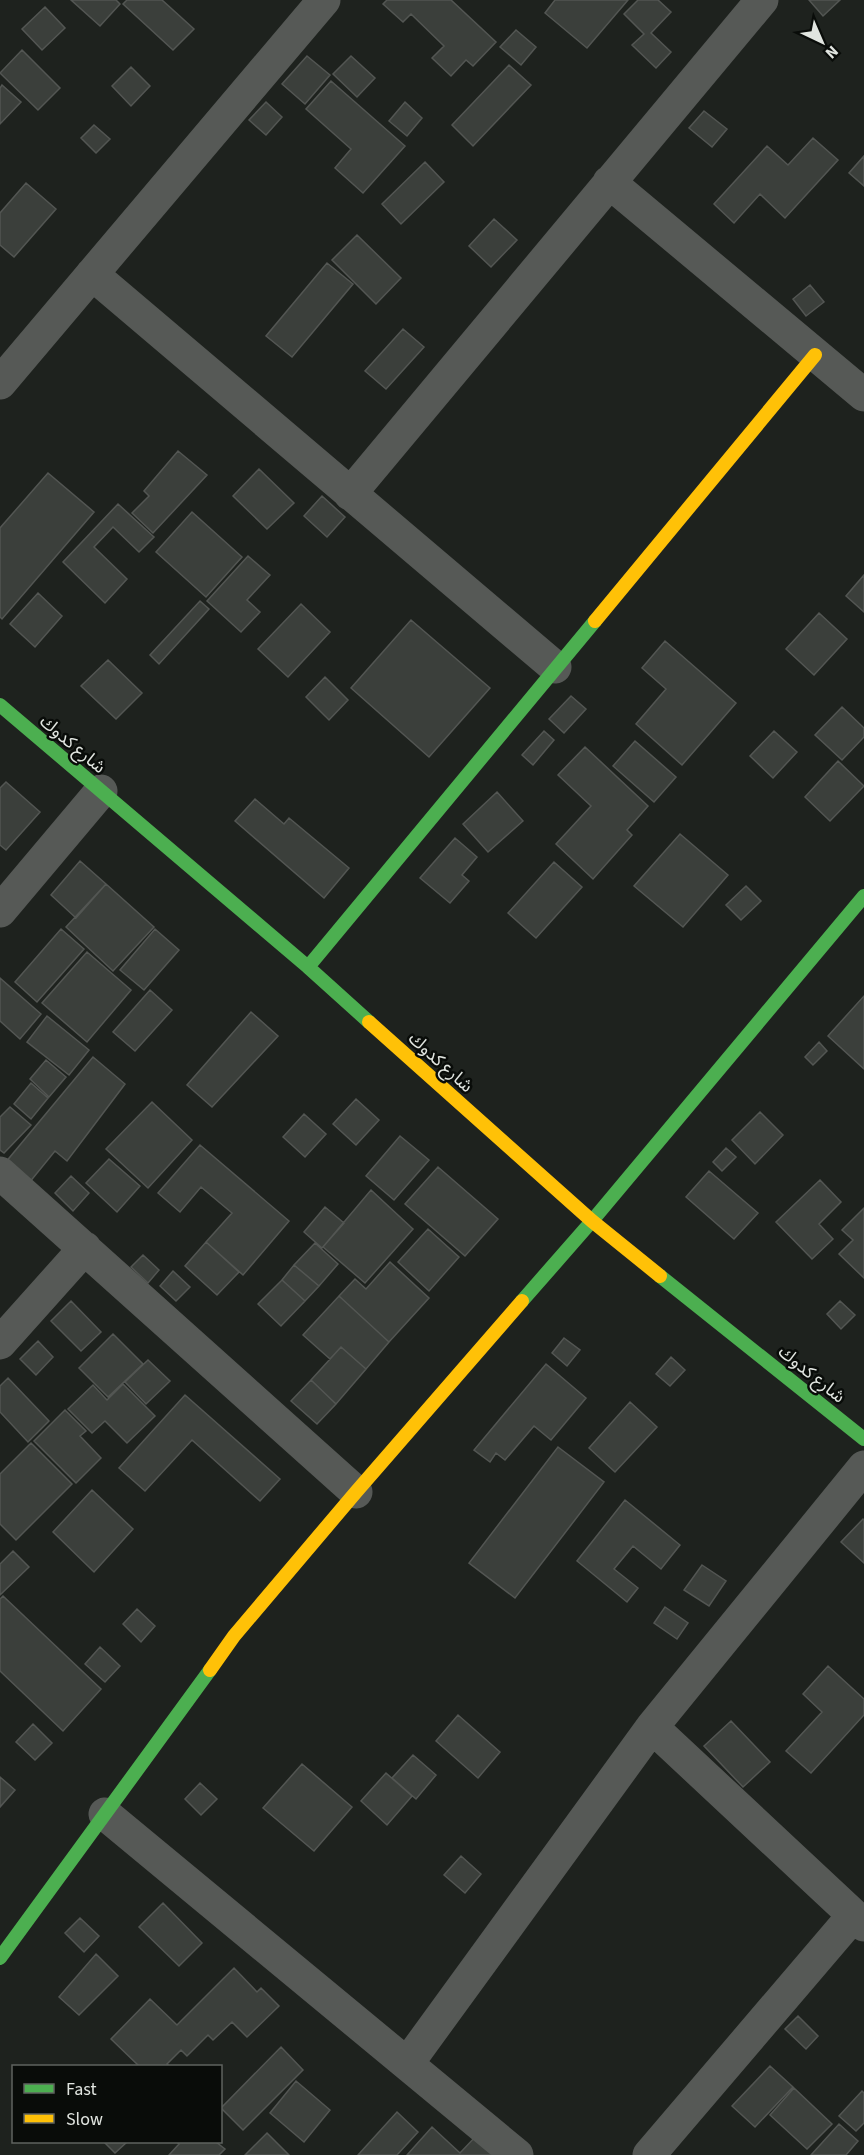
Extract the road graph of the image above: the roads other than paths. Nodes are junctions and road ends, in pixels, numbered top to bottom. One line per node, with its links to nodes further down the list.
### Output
1 (324, 0): 4 (street)
2 (762, 0): 3 (street)
3 (609, 182): 5 (street); 8 (street)
4 (92, 274): 6 (street); 8 (street)
5 (815, 355): 7 (street); 9 (street)
6 (0, 383)
7 (864, 395)
8 (350, 494): 9 (street)
9 (555, 667): 14 (street)
10 (0, 705): 11 (street, شارع كدوك)
11 (101, 791): 13 (street); 14 (street, شارع كدوك)
12 (864, 896): 16 (street)
13 (0, 911)
14 (308, 967): 16 (street, شارع كدوك)
15 (0, 1173): 17 (street)
16 (592, 1221): 19 (street, شارع كدوك); 21 (street)
17 (85, 1248): 18 (street); 21 (street)
18 (0, 1343)
19 (864, 1439)
20 (864, 1467): 22 (street)
21 (356, 1492): 23 (street)
22 (652, 1726): 24 (street); 26 (street)
23 (105, 1814): 25 (street); 26 (street)
24 (858, 1920): 28 (street)
25 (0, 1958)
26 (407, 2064): 27 (street)
27 (517, 2155)
28 (649, 2155)

